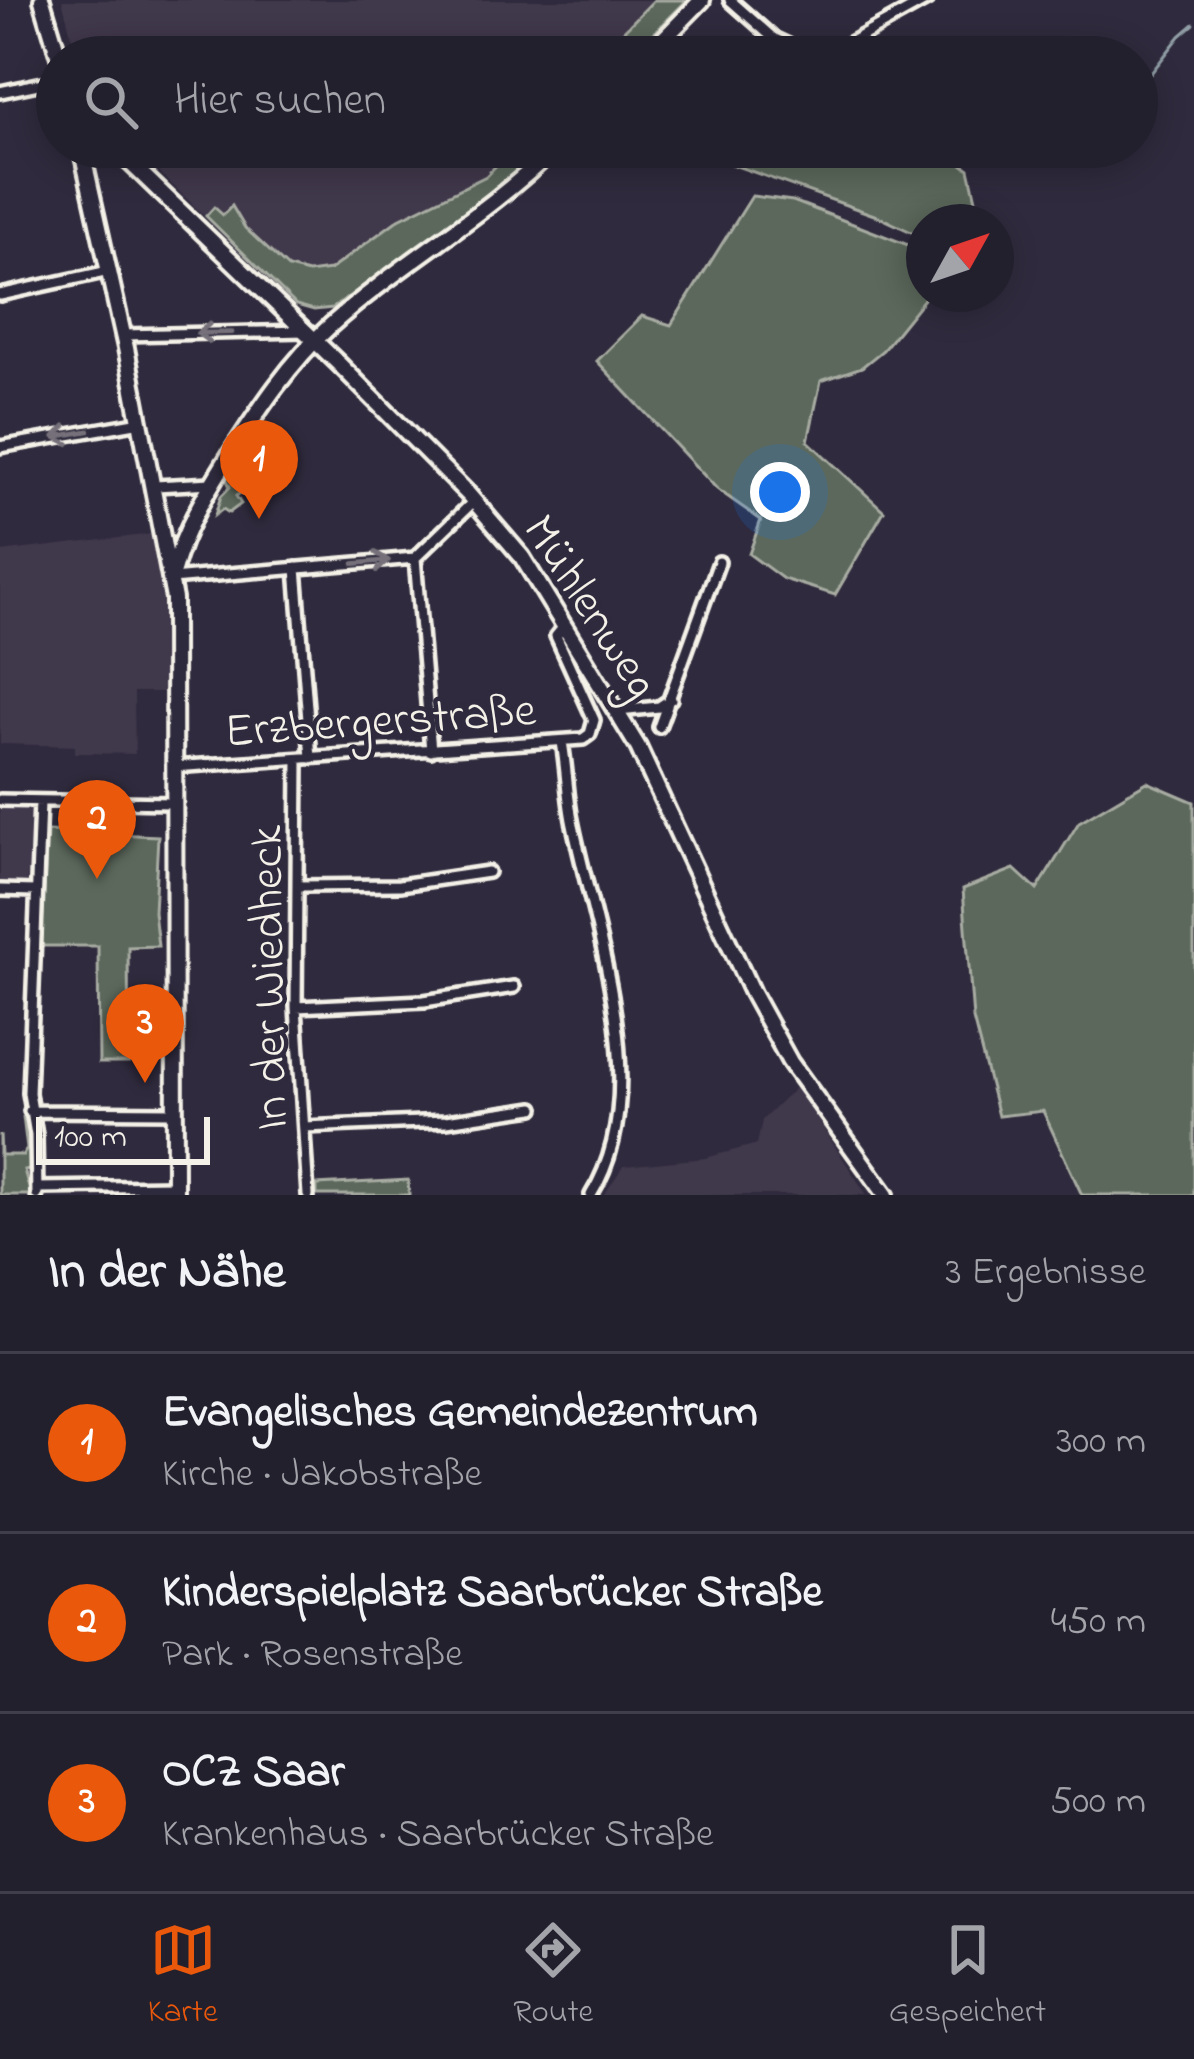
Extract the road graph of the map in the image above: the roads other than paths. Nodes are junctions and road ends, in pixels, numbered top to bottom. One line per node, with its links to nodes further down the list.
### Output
1 (43, 0): 5 (main road)
2 (702, 0): 6 (main road)
3 (730, 0): 7 (street)
4 (927, 0): 8 (street)
5 (53, 36)
6 (667, 36)
7 (771, 36)
8 (862, 36)
9 (36, 84): 10 (street)
10 (0, 92)
11 (86, 168): 14 (main road)
12 (136, 168): 17 (main road, Mühlenweg)
13 (535, 168): 17 (main road)
14 (109, 271): 15 (street); 16 (main road)
15 (0, 295)
16 (123, 335): 17 (street, one-way to 16); 18 (main road)
17 (310, 336): 20 (main road); 22 (main road, Mühlenweg)
18 (141, 422): 19 (street, one-way to 19); 21 (main road)
19 (0, 447)
20 (212, 483): 21 (street); 26 (main road)
21 (154, 486): 26 (main road)
22 (474, 502): 23 (street); 27 (main road, Mühlenweg)
23 (415, 558): 25 (street, one-way to 23); 32 (street)
24 (719, 562): 28 (street)
25 (296, 568): 26 (street); 33 (street)
26 (171, 579): 35 (main road)
27 (565, 625): 29 (main road, Mühlenweg); 31 (street, Erzbergerstraße)
28 (671, 699): 29 (street); 30 (street)
29 (618, 711): 53 (main road, Mühlenweg)
30 (659, 727)
31 (562, 742): 32 (street, Erzbergerstraße); 52 (street)
32 (431, 751): 33 (street, Erzbergerstraße)
33 (311, 758): 34 (street, Erzbergerstraße)
34 (298, 759): 35 (street, Erzbergerstraße); 40 (street, In der Wiedheck)
35 (173, 767): 38 (main road)
36 (0, 800): 37 (street)
37 (40, 802): 38 (street); 42 (street)
38 (173, 803): 47 (main road)
39 (488, 872): 40 (street)
40 (299, 886): 44 (street, In der Wiedheck)
41 (0, 890): 42 (street)
42 (35, 891): 46 (street)
43 (514, 987): 44 (street)
44 (296, 1007): 48 (street, In der Wiedheck)
45 (534, 1108): 48 (street)
46 (30, 1111): 47 (street); 50 (street)
47 (174, 1112): 49 (main road)
48 (304, 1127): 51 (street, In der Wiedheck)
49 (175, 1190): 50 (street)
50 (37, 1191)
51 (308, 1195)
52 (591, 1195)
53 (886, 1195)

